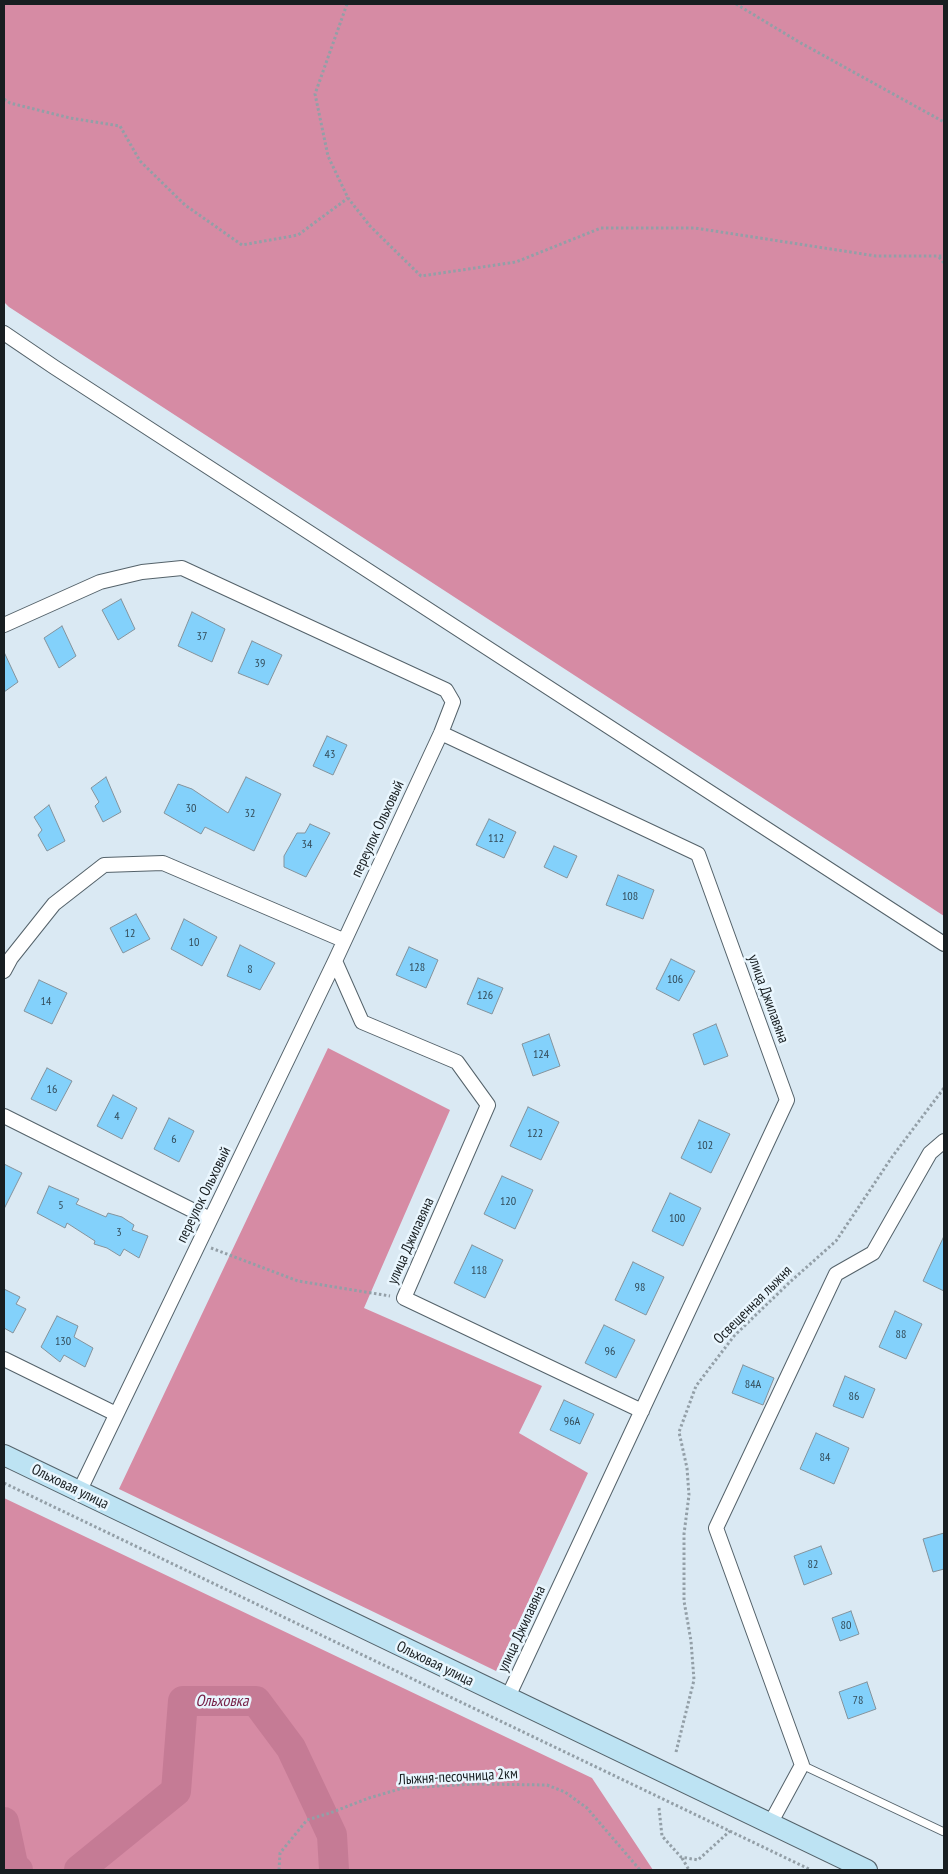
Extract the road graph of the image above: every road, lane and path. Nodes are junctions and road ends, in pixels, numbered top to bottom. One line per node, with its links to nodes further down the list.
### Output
1 (346, 4): 5 (path)
2 (736, 4): 4 (path)
3 (4, 99): 5 (path)
4 (944, 122)
5 (348, 198): 6 (path)
6 (939, 256): 7 (path); 8 (path)
7 (944, 256)
8 (944, 263)
9 (4, 333): 13 (street)
10 (4, 625): 11 (street, переулок Ольховый)
11 (441, 734): 12 (street, переулок Ольховый); 23 (street, улица Джилавяна)
12 (344, 940): 14 (street, переулок Ольховый); 15 (street)
13 (944, 944)
14 (335, 961): 19 (street, переулок Ольховый); 21 (street, улица Джилавяна)
15 (4, 971)
16 (944, 1088): 29 (path, Освещенная лыжня)
17 (4, 1116): 19 (street)
18 (944, 1141): 30 (street)
19 (210, 1219): 20 (street, переулок Ольховый)
20 (199, 1243): 21 (path); 24 (street, переулок Ольховый)
21 (404, 1298): 23 (street, улица Джилавяна)
22 (4, 1359): 24 (street)
23 (642, 1411): 28 (street, улица Джилавяна)
24 (116, 1414): 27 (street, переулок Ольховый)
25 (4, 1455): 27 (main road, Ольховая улица)
26 (4, 1483): 33 (path)
27 (79, 1492): 28 (main road, Ольховая улица)
28 (507, 1699): 32 (main road, Ольховая улица)
29 (676, 1752)
30 (802, 1766): 32 (street); 34 (lane)
31 (659, 1808): 35 (path)
32 (770, 1824): 40 (main road, Ольховая улица)
33 (730, 1832): 35 (path); 39 (path)
34 (944, 1832)
35 (682, 1857): 38 (path)
36 (279, 1870): 37 (path, Лыжня-песочница 2км)
37 (640, 1870)
38 (690, 1870)
39 (811, 1870)
40 (867, 1870)

